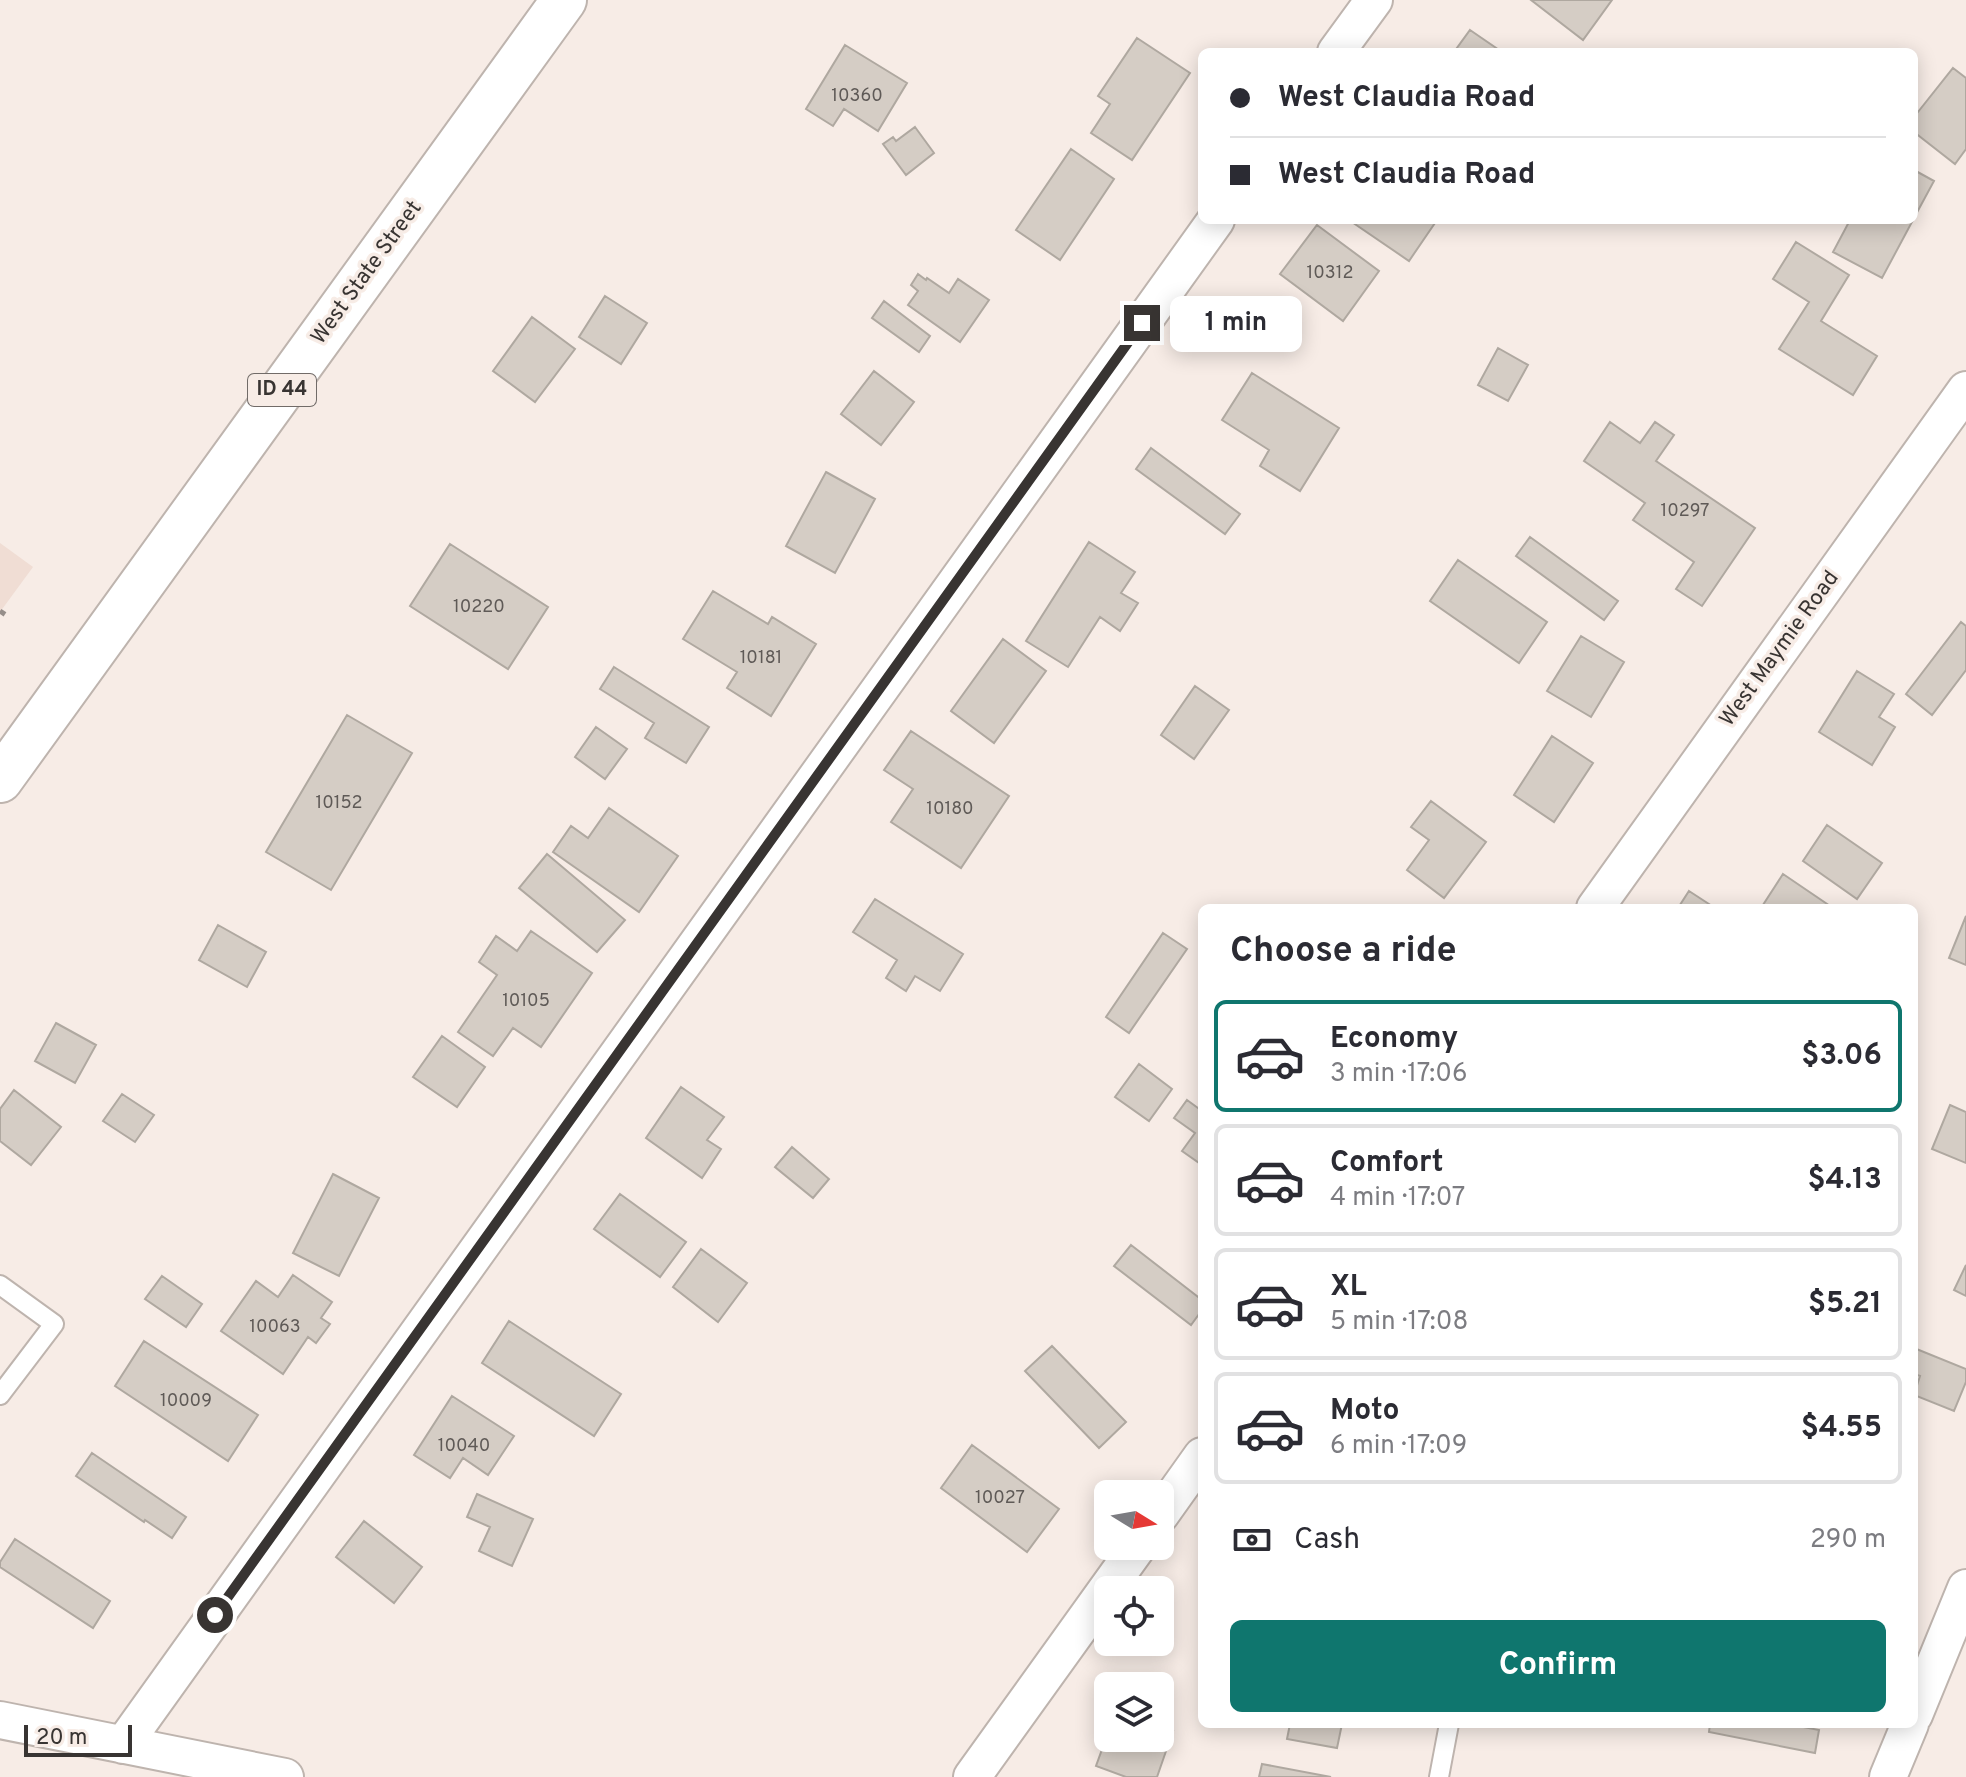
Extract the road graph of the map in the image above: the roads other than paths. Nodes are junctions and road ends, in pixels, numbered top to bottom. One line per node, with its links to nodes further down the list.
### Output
1 (564, 0): 6 (main road, West State Street / ID 44)
2 (1374, 0): 3 (street)
3 (1339, 48)
4 (1213, 224): 18 (street)
5 (1966, 390): 7 (street, West Maymie Road)
6 (0, 780)
7 (1598, 904)
8 (0, 1285): 9 (lane)
9 (0, 1395)
10 (1198, 1462): 11 (street)
11 (1174, 1495)
12 (1128, 1560): 20 (street)
13 (1966, 1588): 14 (street)
14 (1918, 1707)
15 (0, 1720): 18 (street)
16 (1448, 1728): 21 (lane)
17 (1908, 1728): 22 (street)
18 (123, 1745): 19 (street)
19 (285, 1777)
20 (972, 1777)
21 (1439, 1777)
22 (1888, 1777)

